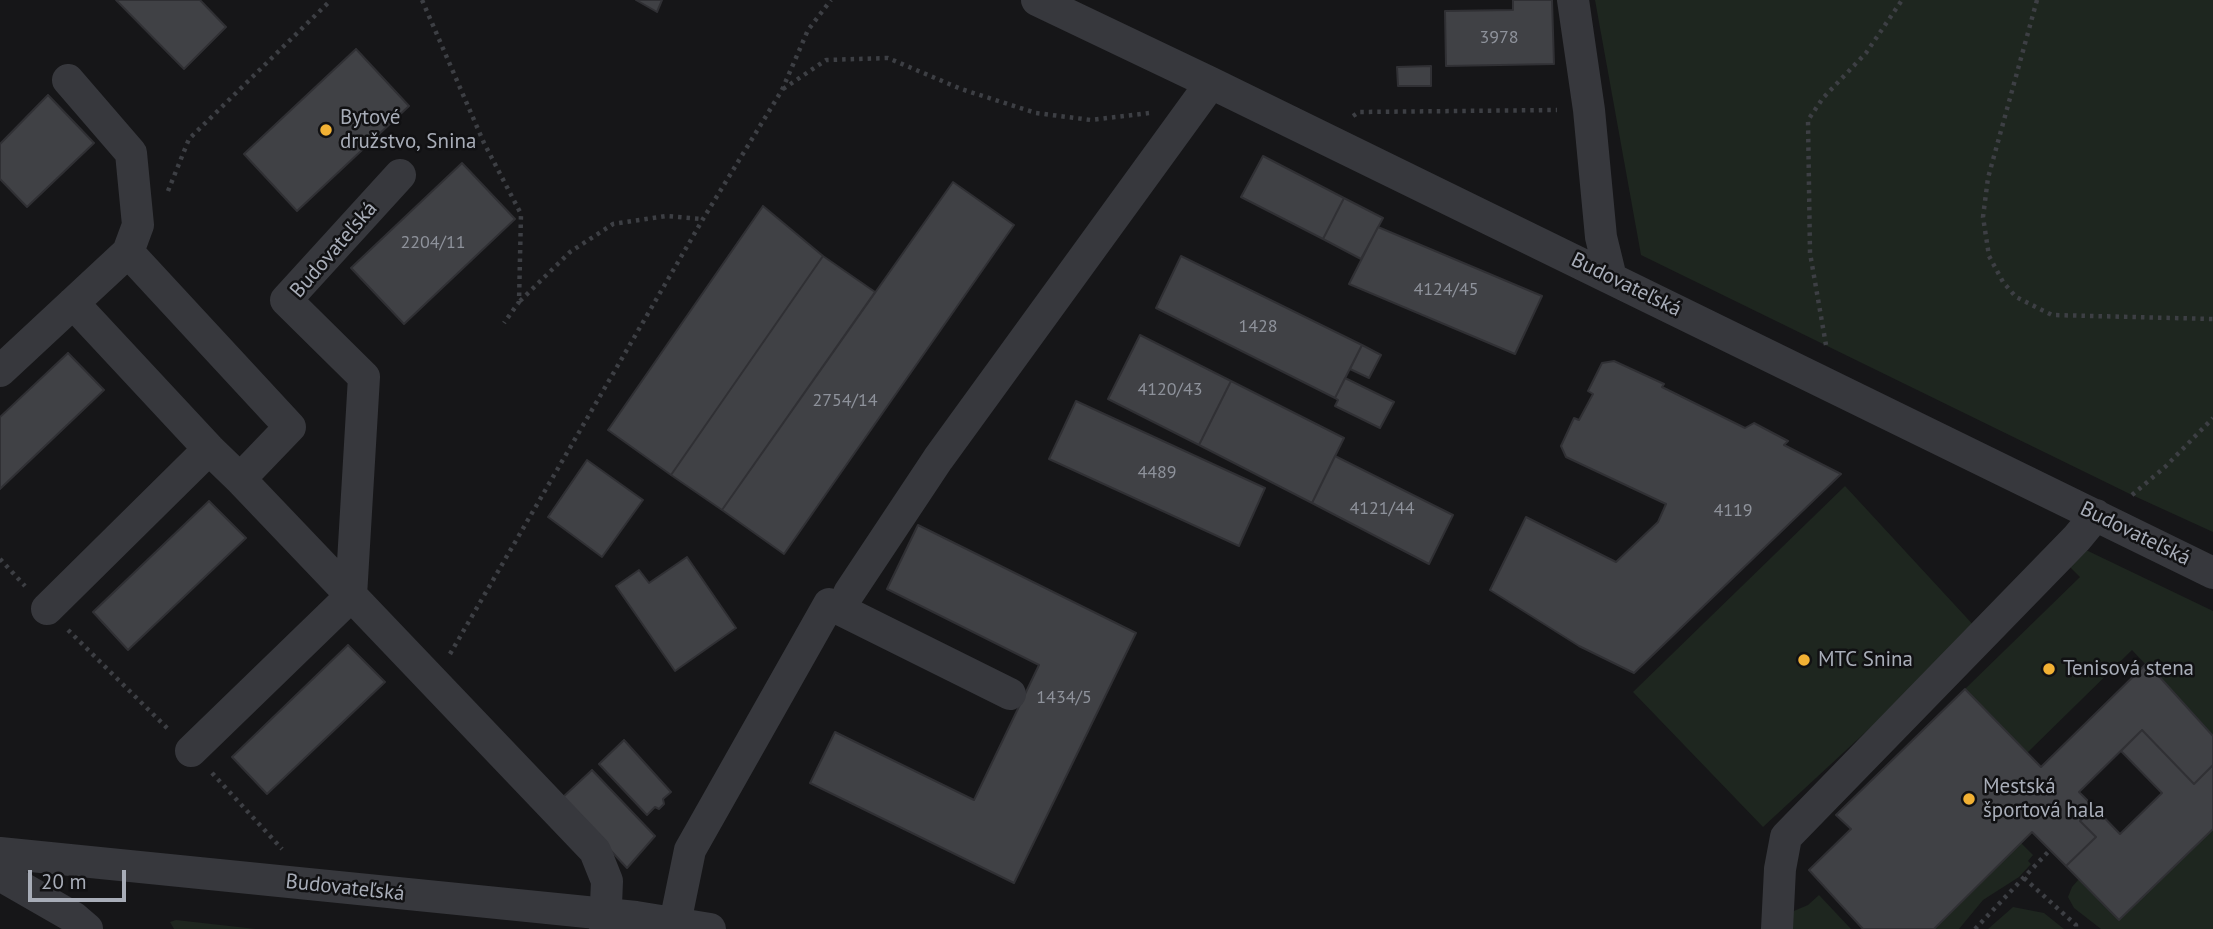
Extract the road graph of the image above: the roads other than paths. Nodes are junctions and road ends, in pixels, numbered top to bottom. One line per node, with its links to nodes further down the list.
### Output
1 (1037, 0): 4 (street, Budovateľská)
2 (1573, 0): 7 (street)
3 (68, 80): 6 (street)
4 (1211, 83): 7 (street, Budovateľská); 14 (street)
5 (400, 175): 15 (street, Budovateľská)
6 (128, 251): 8 (street); 11 (street)
7 (1611, 278): 12 (street, Budovateľská)
8 (73, 303): 9 (street); 10 (street)
9 (0, 371)
10 (209, 449): 11 (street); 16 (street)
11 (240, 479): 15 (street)
12 (2096, 515): 13 (street, Budovateľská); 25 (street)
13 (2213, 573)
14 (849, 593)
15 (351, 596): 18 (street); 21 (street)
16 (47, 609)
17 (1010, 694): 22 (street)
18 (191, 751)
19 (0, 853): 21 (street, Budovateľská)
20 (0, 875): 23 (street)
21 (606, 922): 22 (street, Budovateľská)
22 (675, 923): 24 (street, Budovateľská)
23 (87, 929)
24 (710, 929)
25 (1777, 929)

